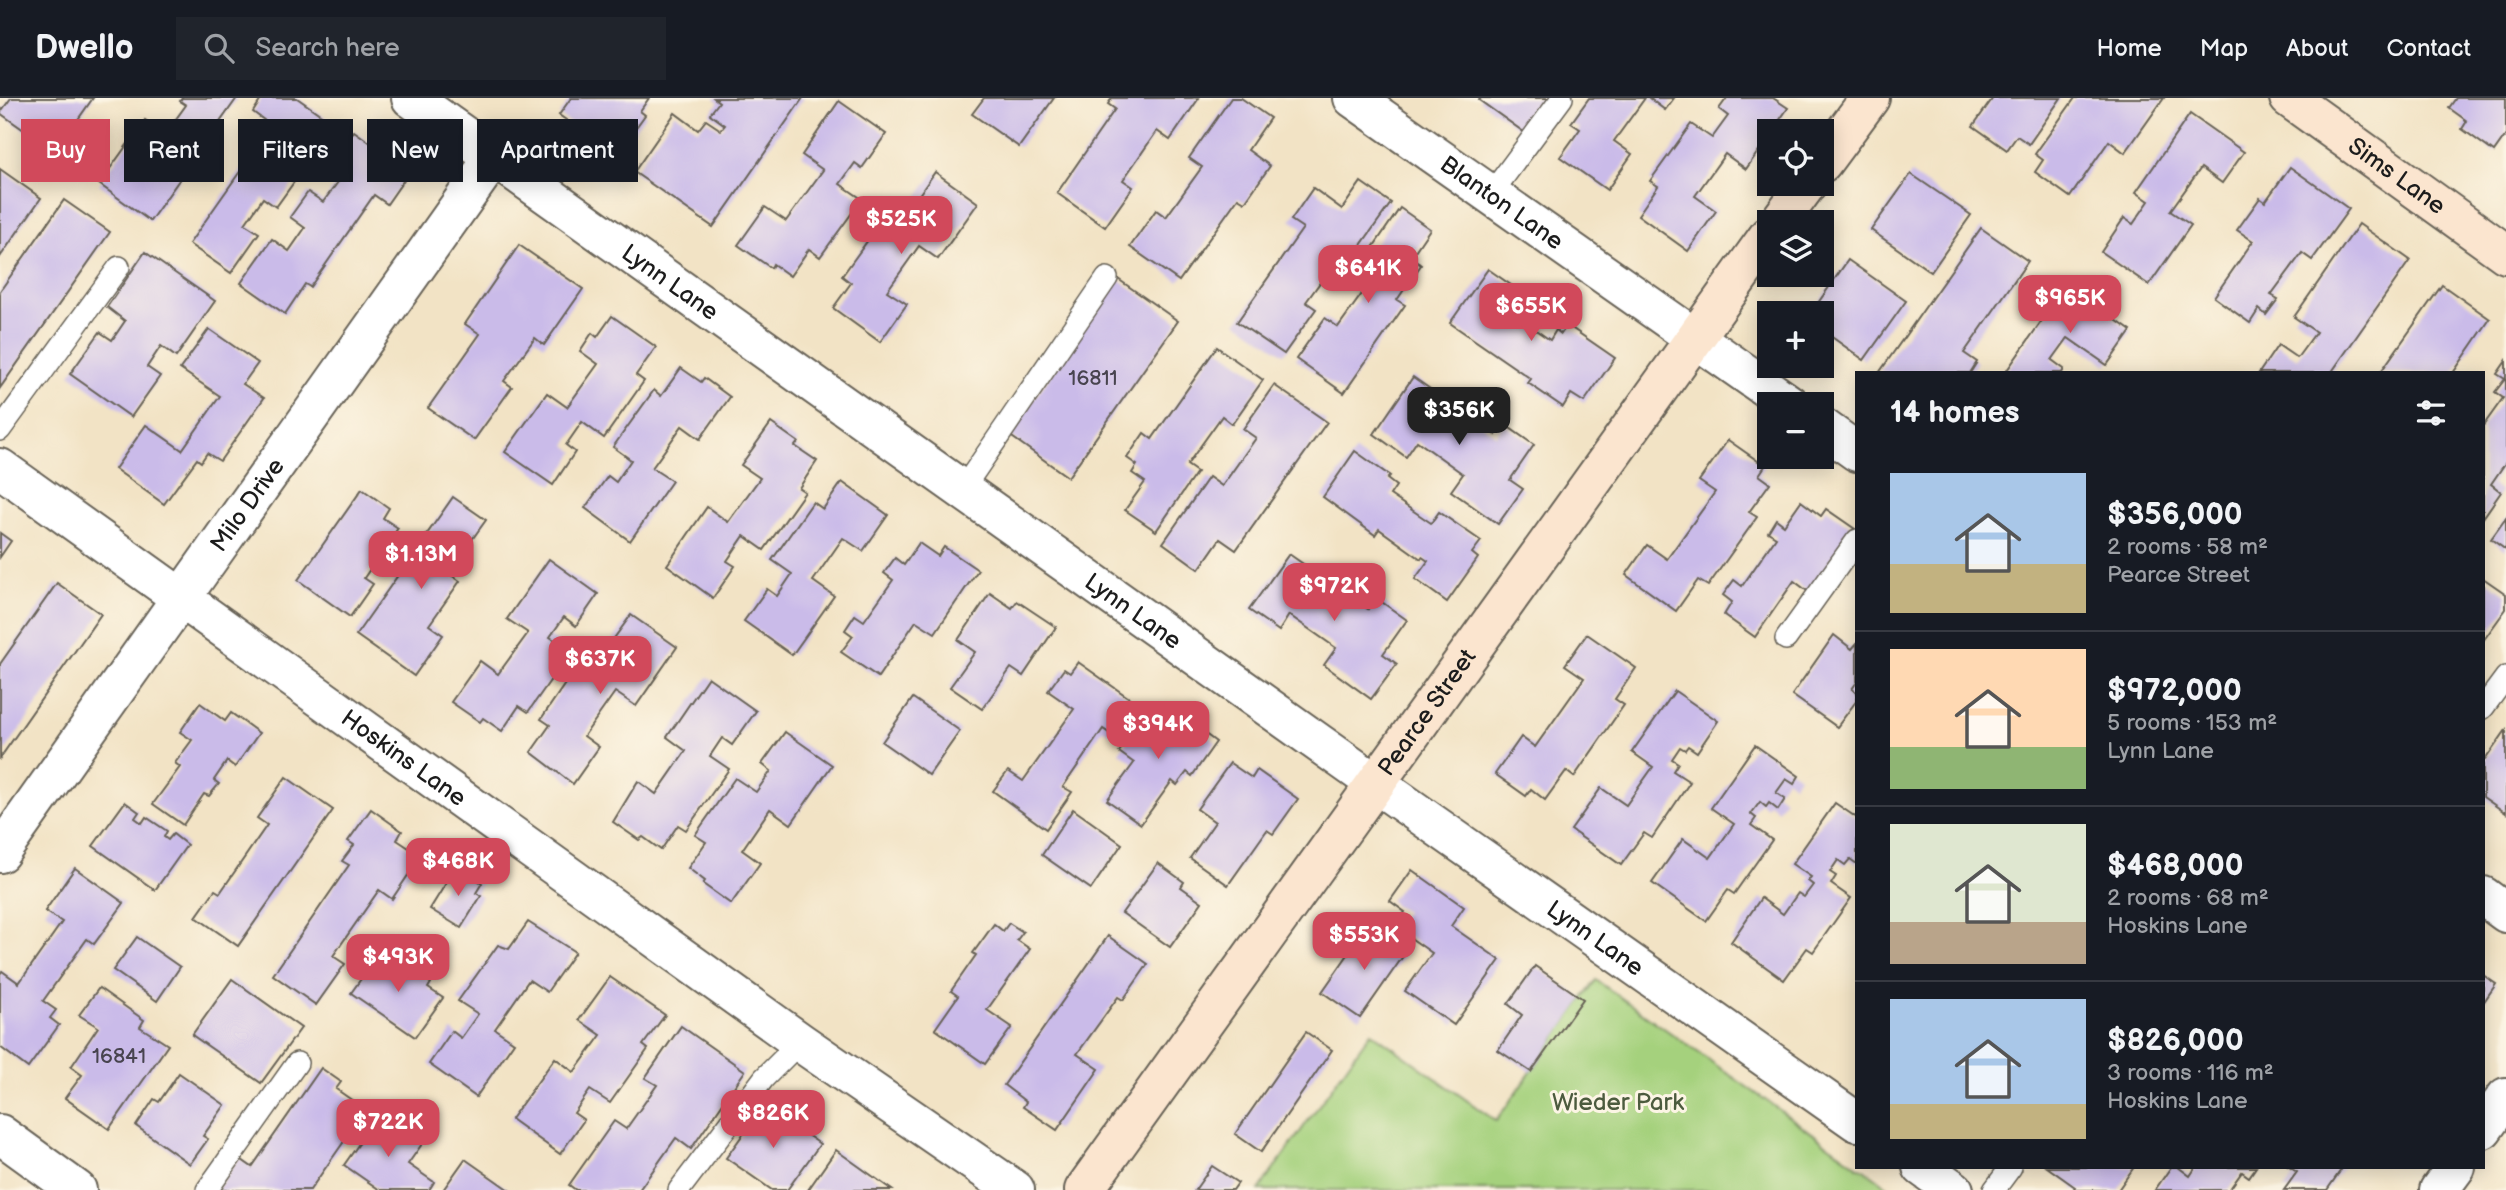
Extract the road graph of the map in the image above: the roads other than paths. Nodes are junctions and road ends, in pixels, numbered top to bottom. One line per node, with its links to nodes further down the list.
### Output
1 (411, 98): 6 (street, Lynn Lane)
2 (1353, 98): 10 (street, Blanton Lane)
3 (1562, 98): 10 (lane)
4 (1870, 98): 7 (street)
5 (2288, 98): 12 (street, Sims Lane)
6 (477, 145)
7 (1834, 147)
8 (477, 181): 23 (street, Milo Drive)
9 (529, 182): 21 (street, Lynn Lane)
10 (1490, 194): 15 (street, Blanton Lane)
11 (1757, 252): 15 (street, Pearce Street)
12 (2506, 254)
13 (119, 267): 17 (lane)
14 (1107, 278): 21 (lane)
15 (1695, 337): 16 (street, Blanton Lane); 27 (street, Pearce Street)
16 (1772, 392)
17 (0, 430)
18 (1834, 436): 19 (street)
19 (1855, 451)
20 (0, 468): 23 (street, Hoskins Lane)
21 (962, 490): 27 (street, Lynn Lane)
22 (1855, 543): 24 (lane)
23 (181, 597): 28 (street, Milo Drive); 31 (street, Hoskins Lane)
24 (1786, 639)
25 (2506, 677): 26 (lane)
26 (2485, 705)
27 (1375, 783): 34 (street, Lynn Lane); 44 (street, Pearce Street)
28 (0, 853)
29 (2485, 898): 30 (street)
30 (2506, 913)
31 (800, 1042): 42 (lane); 43 (street, Hoskins Lane)
32 (297, 1063): 41 (lane)
33 (2506, 1097): 35 (street)
34 (1855, 1121)
35 (2485, 1126)
36 (3, 1142): 40 (street)
37 (1925, 1169): 45 (street)
38 (2010, 1169): 46 (lane)
39 (2455, 1169): 47 (street)
40 (77, 1190)
41 (207, 1190)
42 (679, 1190)
43 (1015, 1190)
44 (1084, 1190)
45 (1954, 1190)
46 (1994, 1190)
47 (2439, 1190)

